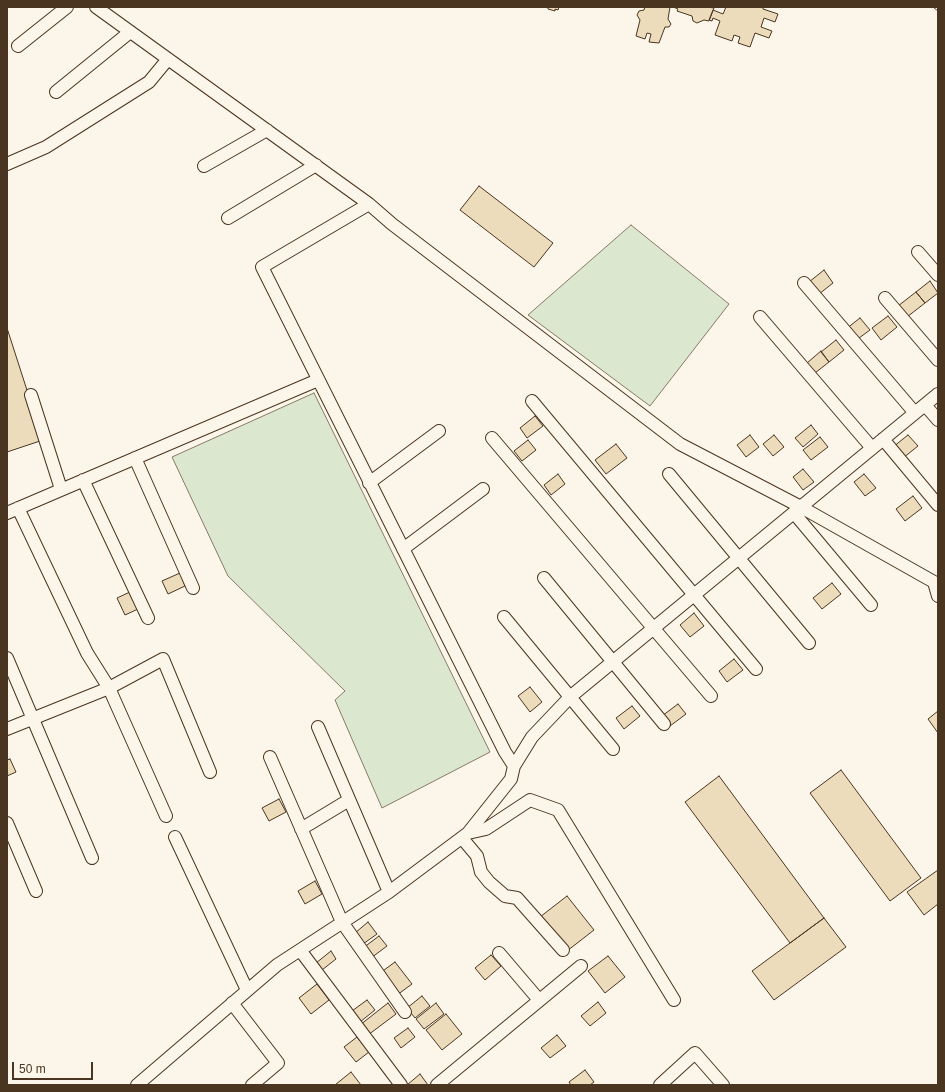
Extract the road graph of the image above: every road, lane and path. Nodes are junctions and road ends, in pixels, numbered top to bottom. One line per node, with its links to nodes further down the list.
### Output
1 (66, 7): 4 (street)
2 (96, 7): 3 (street)
3 (130, 32): 5 (street); 6 (street)
4 (18, 46)
5 (168, 59): 7 (street); 8 (street)
6 (56, 92)
7 (267, 130): 9 (street); 10 (street)
8 (7, 164)
9 (316, 165): 11 (street); 12 (street)
10 (204, 166)
11 (369, 204): 19 (street); 38 (street)
12 (228, 218)
13 (918, 252): 14 (street)
14 (938, 275)
15 (804, 283): 24 (street)
16 (886, 298): 18 (street)
17 (760, 317): 29 (street)
18 (938, 360)
19 (318, 380): 30 (street); 33 (street)
20 (938, 394): 23 (street)
21 (31, 395): 34 (street)
22 (532, 401): 43 (street)
23 (925, 404): 24 (street); 25 (street)
24 (915, 413): 28 (street)
25 (938, 420)
26 (439, 431): 33 (street)
27 (492, 438): 48 (street)
28 (883, 439): 29 (street); 36 (street)
29 (872, 448): 38 (street)
30 (135, 458): 32 (street); 42 (street)
31 (669, 474): 40 (street)
32 (83, 480): 34 (street); 47 (street)
33 (369, 484): 39 (street)
34 (61, 489): 37 (street)
35 (483, 489): 39 (street)
36 (938, 505)
37 (12, 510): 53 (street)
38 (797, 510): 40 (street); 44 (street); 45 (street)
39 (402, 549): 62 (street)
40 (739, 558): 43 (street); 49 (street)
41 (544, 578): 51 (street)
42 (193, 588)
43 (695, 595): 48 (street); 52 (street)
44 (938, 596)
45 (871, 606)
46 (504, 617): 55 (street)
47 (148, 618)
48 (655, 628): 51 (street); 54 (street)
49 (809, 643)
50 (7, 658): 56 (street)
51 (613, 662): 55 (street); 57 (street)
52 (756, 669)
53 (109, 688): 56 (street); 63 (street); 65 (street)
54 (711, 696)
55 (570, 697): 60 (street); 62 (street)
56 (34, 717): 59 (street); 70 (street)
57 (664, 724)
58 (318, 727): 64 (street)
59 (7, 729)
60 (613, 749)
61 (270, 757): 67 (street)
62 (514, 766): 69 (street)
63 (210, 772)
64 (349, 800): 67 (street); 72 (street)
65 (166, 816)
66 (7, 824): 71 (street)
67 (301, 829): 73 (street)
68 (176, 836): 78 (street)
69 (465, 836): 72 (street); 75 (street); 80 (street)
70 (92, 858)
71 (36, 891)
72 (388, 892): 73 (street)
73 (342, 922): 74 (street); 82 (street)
74 (300, 950): 78 (street); 85 (street)
75 (563, 950)
76 (499, 953): 79 (street)
77 (581, 966): 79 (street)
78 (246, 990): 81 (street)
79 (539, 1000): 86 (street)
80 (674, 1000)
81 (232, 1003): 83 (street); 84 (street)
82 (405, 1012)
83 (137, 1085)
84 (252, 1085)
85 (402, 1085)
86 (437, 1085)
87 (660, 1085): 88 (street)
88 (723, 1085)

